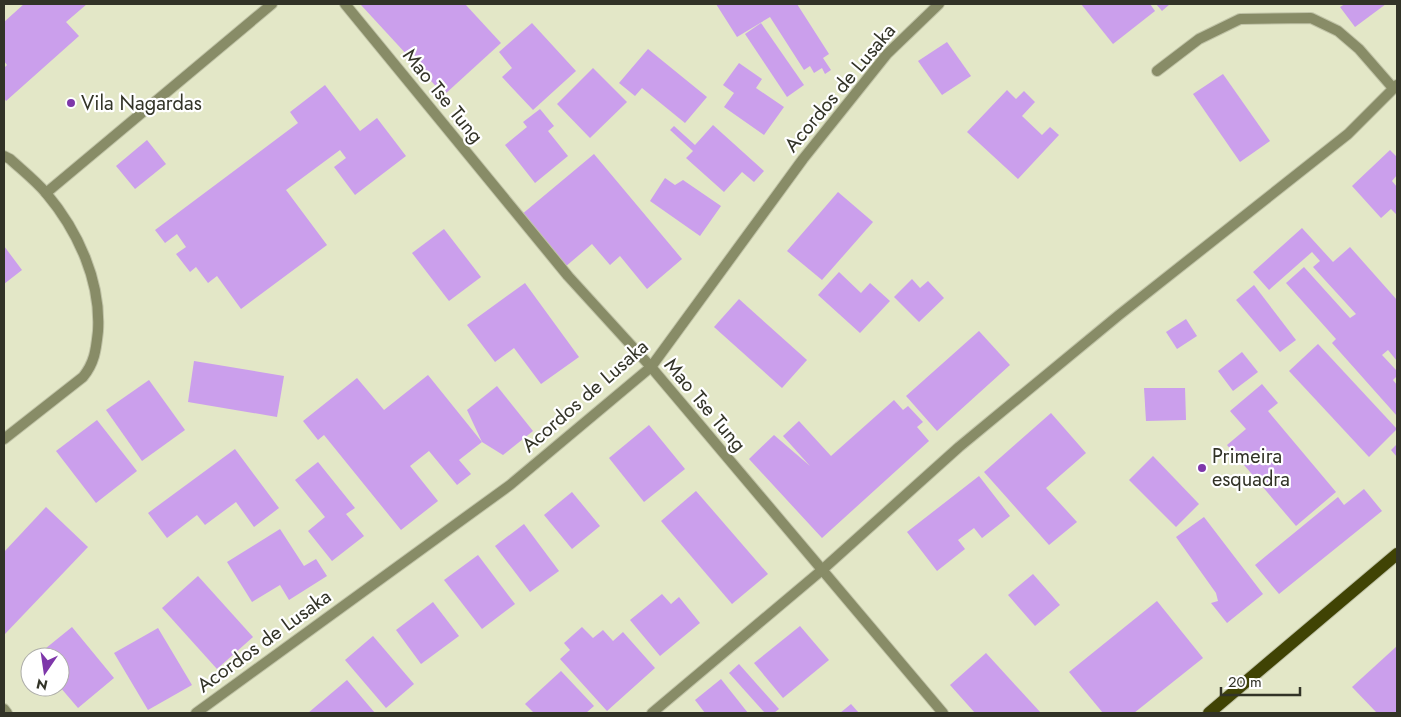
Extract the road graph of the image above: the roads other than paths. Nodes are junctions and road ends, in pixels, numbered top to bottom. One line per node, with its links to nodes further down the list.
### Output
1 (272, 4): 7 (street)
2 (345, 4): 8 (street, Mao Tse Tung)
3 (939, 4): 8 (street, Acordos de Lusaka)
4 (1157, 71): 5 (street)
5 (1395, 86): 11 (street)
6 (4, 156): 7 (street)
7 (46, 193): 9 (street)
8 (651, 367): 11 (street, Mao Tse Tung); 14 (street, Acordos de Lusaka)
9 (4, 440)
10 (1397, 554): 17 (main road)
11 (822, 570): 15 (street); 16 (street, Mao Tse Tung)
12 (4, 709): 13 (street)
13 (7, 713)
14 (196, 713)
15 (652, 713)
16 (942, 713)
17 (1209, 713)

